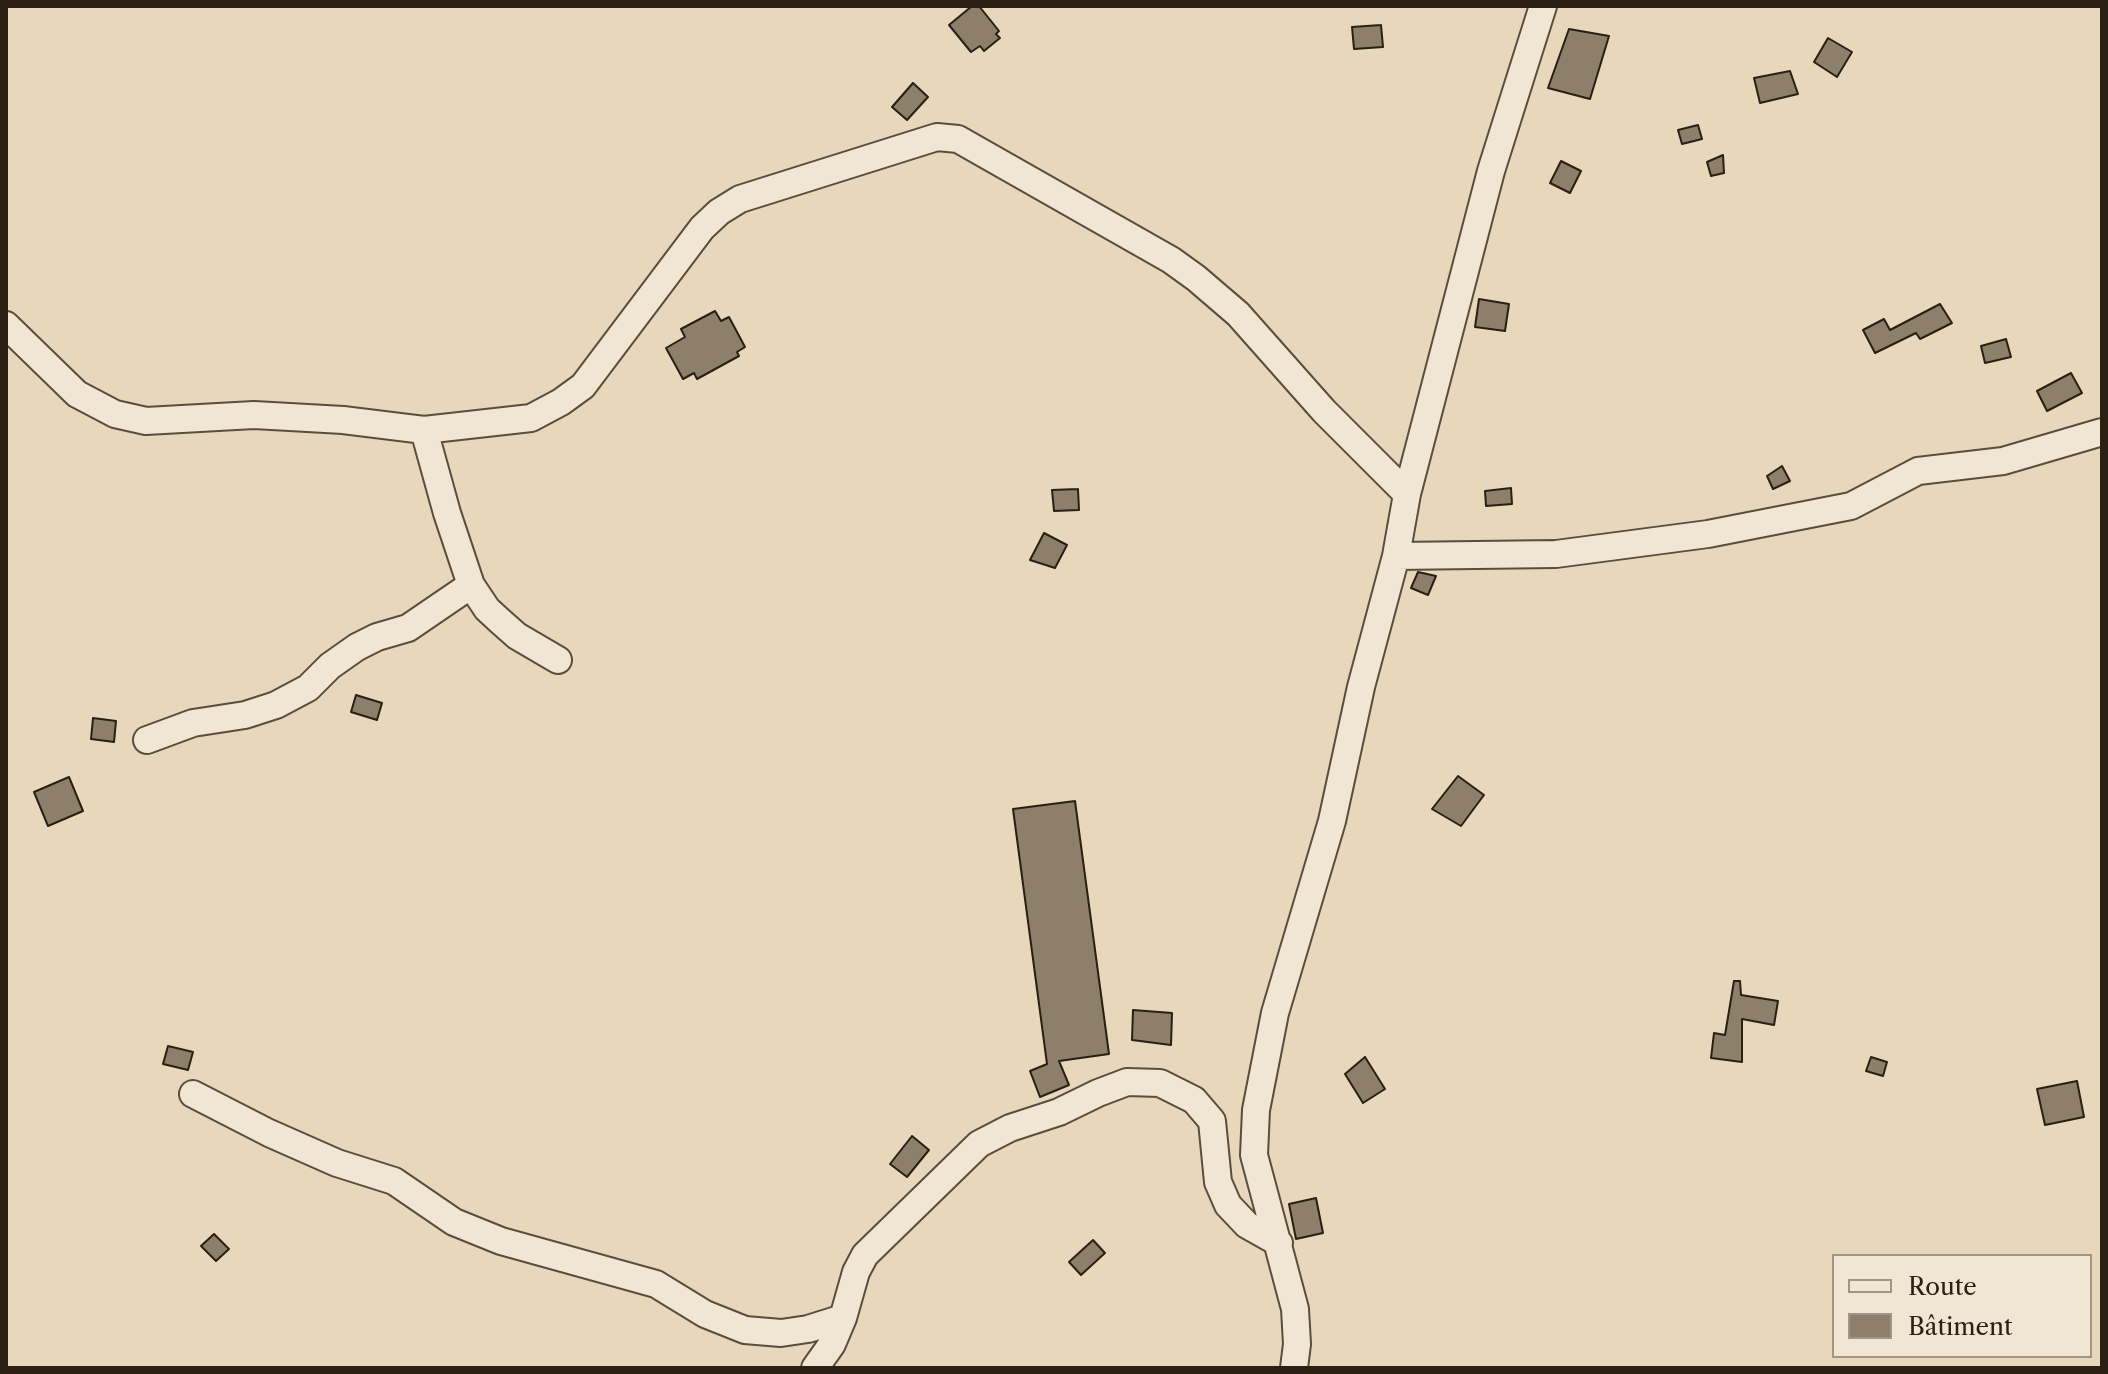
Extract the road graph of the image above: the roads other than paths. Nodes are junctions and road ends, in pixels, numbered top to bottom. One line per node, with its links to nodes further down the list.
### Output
1 (1543, 6): 5 (street)
2 (6, 325): 3 (street)
3 (424, 430): 5 (street); 7 (street)
4 (2102, 432): 6 (street)
5 (1407, 494): 6 (street)
6 (1396, 556): 11 (street)
7 (471, 585): 8 (street); 9 (street)
8 (558, 660)
9 (147, 740)
10 (193, 1094): 12 (street)
11 (1279, 1243): 12 (street); 14 (street)
12 (843, 1318): 13 (street)
13 (815, 1368)
14 (1294, 1368)

